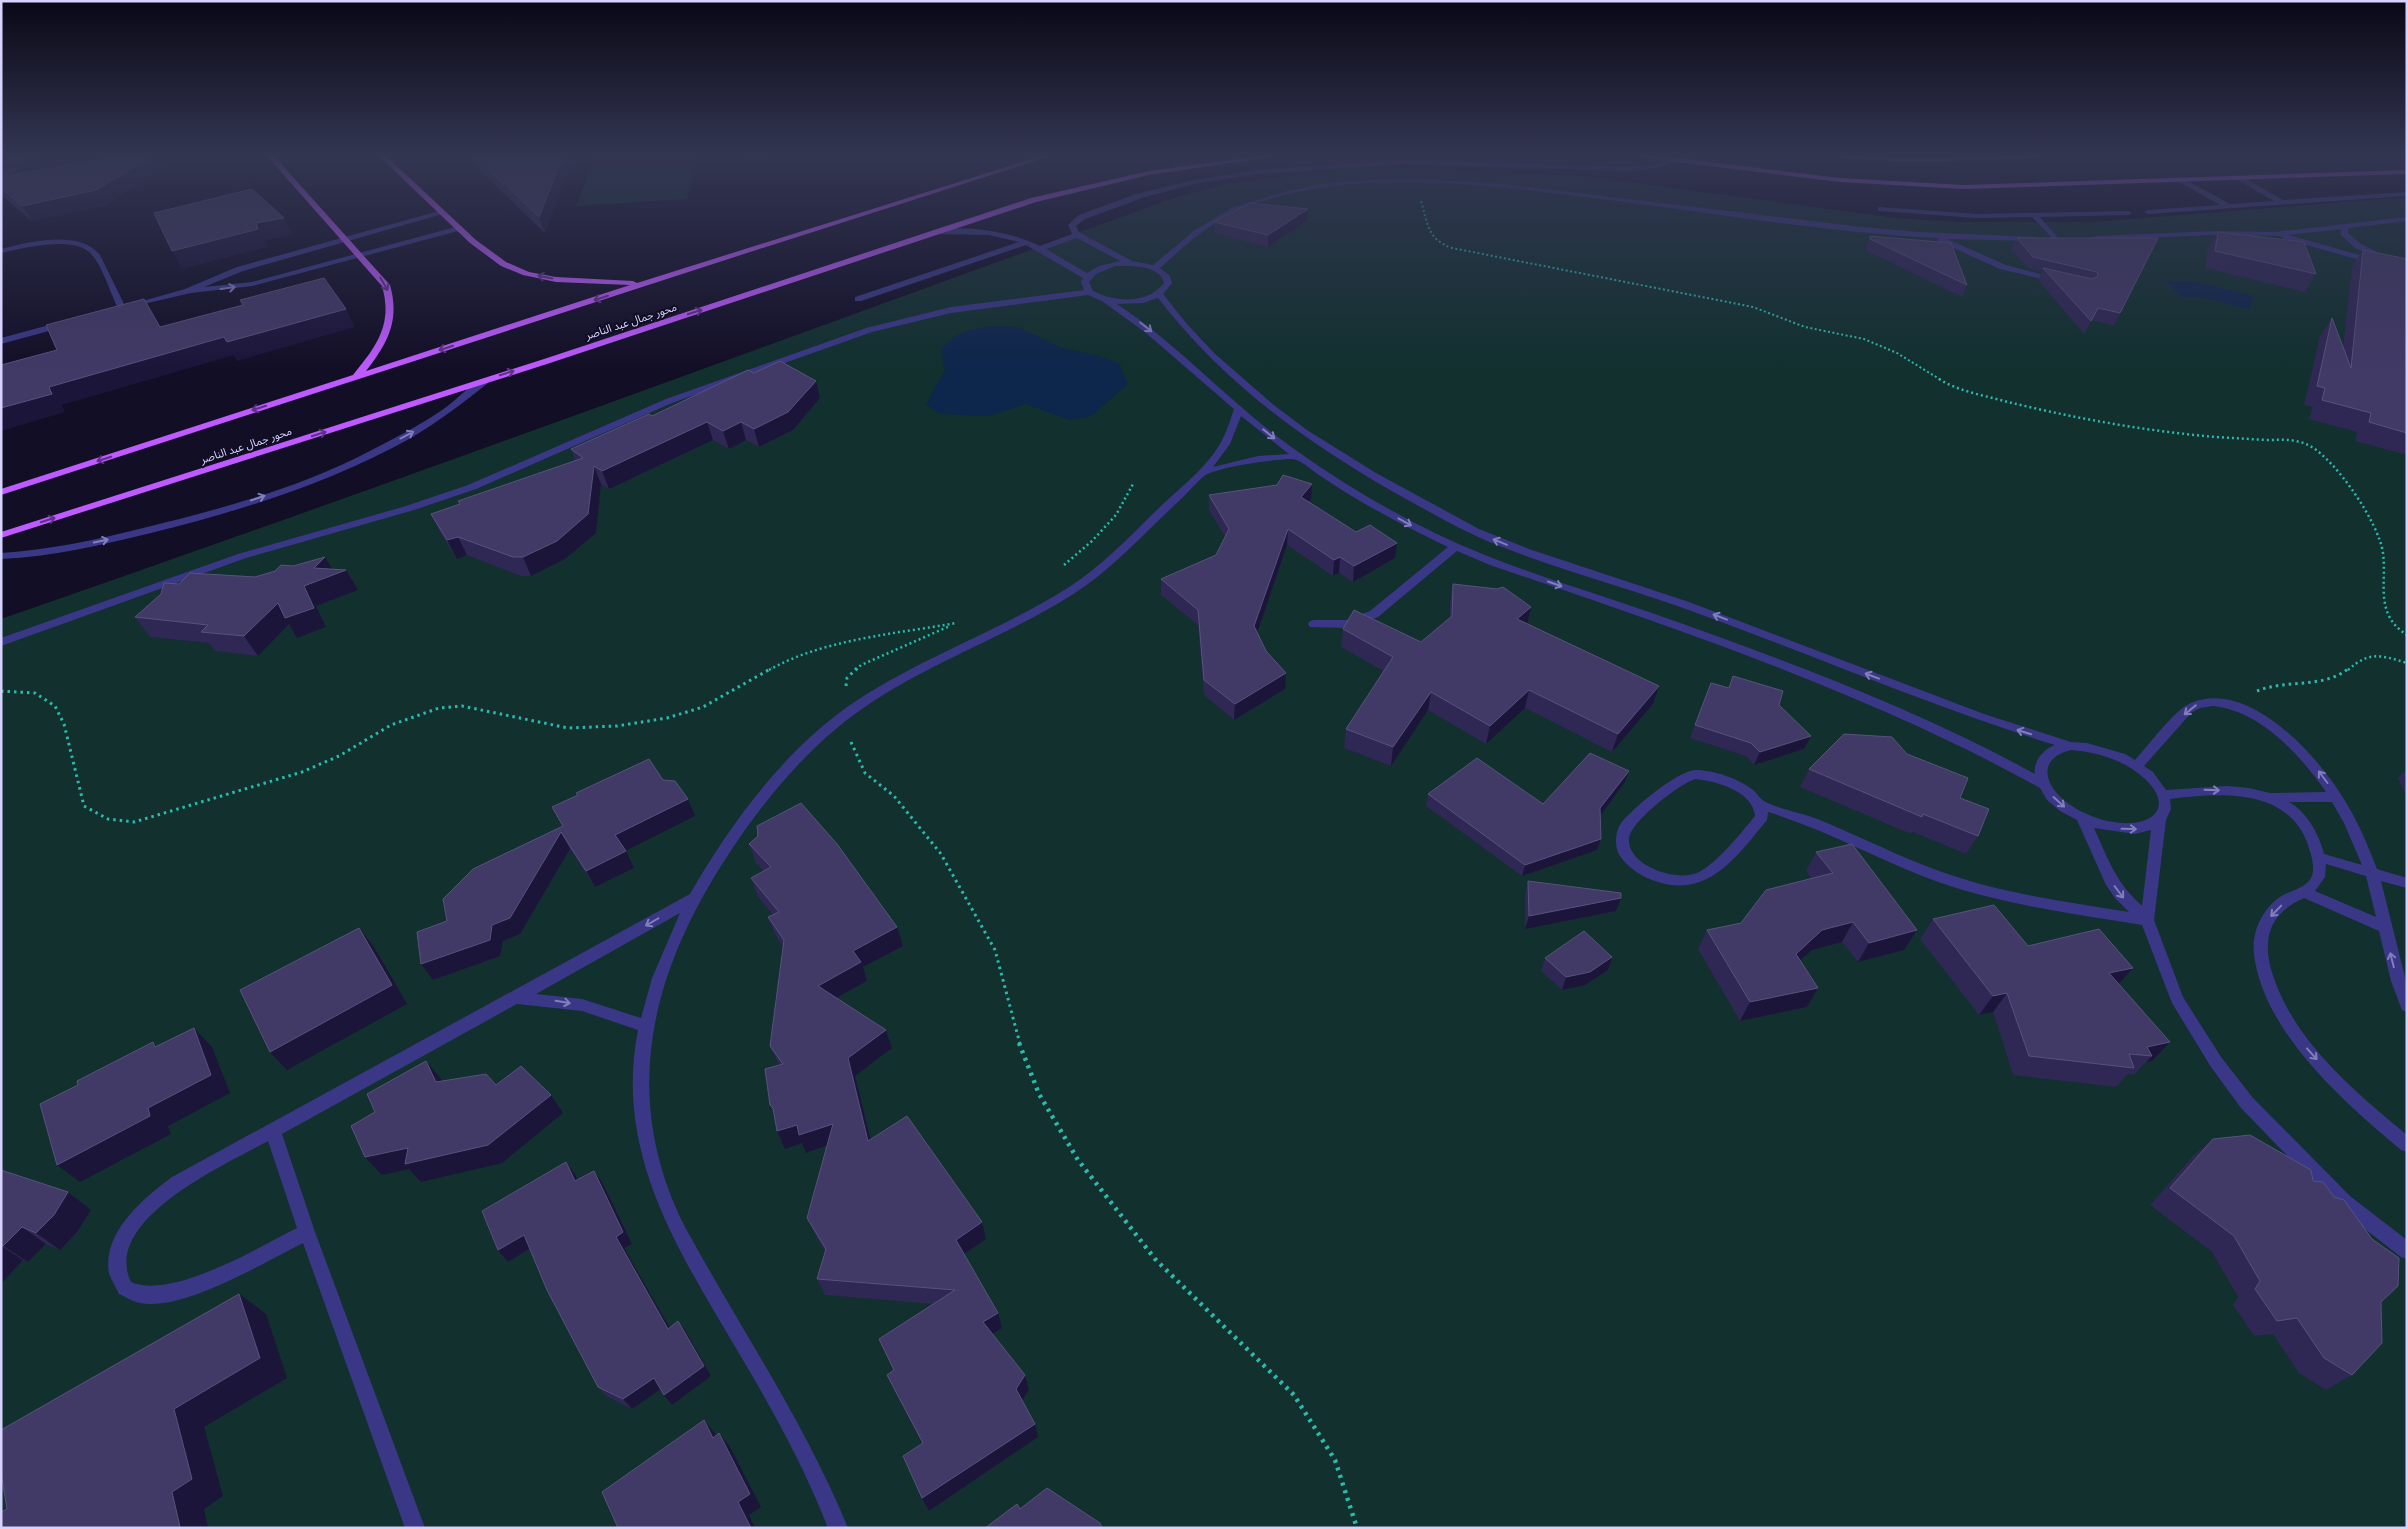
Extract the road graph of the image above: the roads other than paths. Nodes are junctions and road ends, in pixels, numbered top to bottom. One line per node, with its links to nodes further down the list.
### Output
1 (335, 227): 18 (main road)
2 (389, 227): 18 (street)
3 (822, 227): 28 (main road)
4 (949, 227): 12 (main road, محور جمال عبد الناصر)
5 (1072, 227): 14 (street)
6 (1202, 227): 25 (street)
7 (1851, 227): 15 (street)
8 (2045, 227): 19 (street)
9 (2334, 227): 13 (street)
10 (2346, 227): 13 (street)
11 (459, 228): 23 (street); 28 (main road, one-way to 11)
12 (935, 232): 20 (street); 39 (main road, محور جمال عبد الناصر, one-way to 12)
13 (2276, 234): 17 (street)
14 (1078, 236): 21 (street); 24 (street)
15 (1939, 238): 19 (street); 27 (street)
16 (2064, 238): 19 (street)
17 (2083, 238)
18 (346, 239): 23 (main road); 29 (street)
19 (2055, 239)
20 (1025, 243): 21 (street); 32 (street)
21 (1039, 249): 26 (street)
22 (1, 251): 34 (street)
23 (360, 255): 29 (street, one-way to 23); 38 (main road, one-way to 38)
24 (1129, 263): 25 (street); 26 (street)
25 (1156, 268): 31 (street)
26 (1087, 278): 30 (street)
27 (2063, 282)
28 (646, 283): 38 (main road, one-way to 38)
29 (188, 291): 34 (street)
30 (1089, 292): 33 (street); 48 (street)
31 (1159, 294): 33 (street); 49 (street, one-way to 31)
32 (858, 300)
33 (1106, 300): 40 (street, one-way to 40)
34 (122, 308): 35 (street)
35 (112, 311)
36 (75, 321): 37 (street)
37 (1, 341)
38 (356, 377): 43 (main road, one-way to 43)
39 (485, 381): 44 (main road, محور جمال عبد الناصر, one-way to 39); 46 (street, one-way to 39)
40 (1239, 409): 41 (street, one-way to 41); 42 (street)
41 (1298, 456): 42 (street); 45 (street, one-way to 45)
42 (1201, 472): 62 (street)
43 (1, 492)
44 (1, 535)
45 (1455, 547): 47 (street); 51 (street, one-way to 51)
46 (1, 556)
47 (1314, 624)
48 (1, 642)
49 (2071, 746): 50 (street); 51 (street)
50 (2137, 766): 52 (street); 54 (street, one-way to 50)
51 (2044, 785): 56 (street, one-way to 56)
52 (2163, 795): 53 (street, one-way to 53); 57 (street)
53 (2270, 797): 54 (street); 58 (street)
54 (2336, 797): 59 (street)
55 (1761, 805): 55 (street); 63 (street)
56 (2082, 817): 57 (street, one-way to 57); 63 (street, one-way to 63)
57 (2159, 820): 63 (street)
58 (2318, 857): 59 (street); 61 (street)
59 (2372, 874): 60 (street); 64 (street)
60 (2407, 883)
61 (2305, 892): 64 (street); 69 (street, one-way to 69)
62 (695, 898): 65 (street, one-way to 65); 67 (street)
63 (2146, 920): 71 (street)
64 (2384, 927): 66 (street, one-way to 64)
65 (514, 998): 67 (street, one-way to 67); 68 (street)
66 (2407, 1006)
67 (645, 1026): 73 (street)
68 (273, 1131): 70 (street); 70 (street)
69 (2407, 1145)
70 (306, 1232): 72 (street)
71 (2407, 1251)
72 (415, 1528)
73 (838, 1528)

